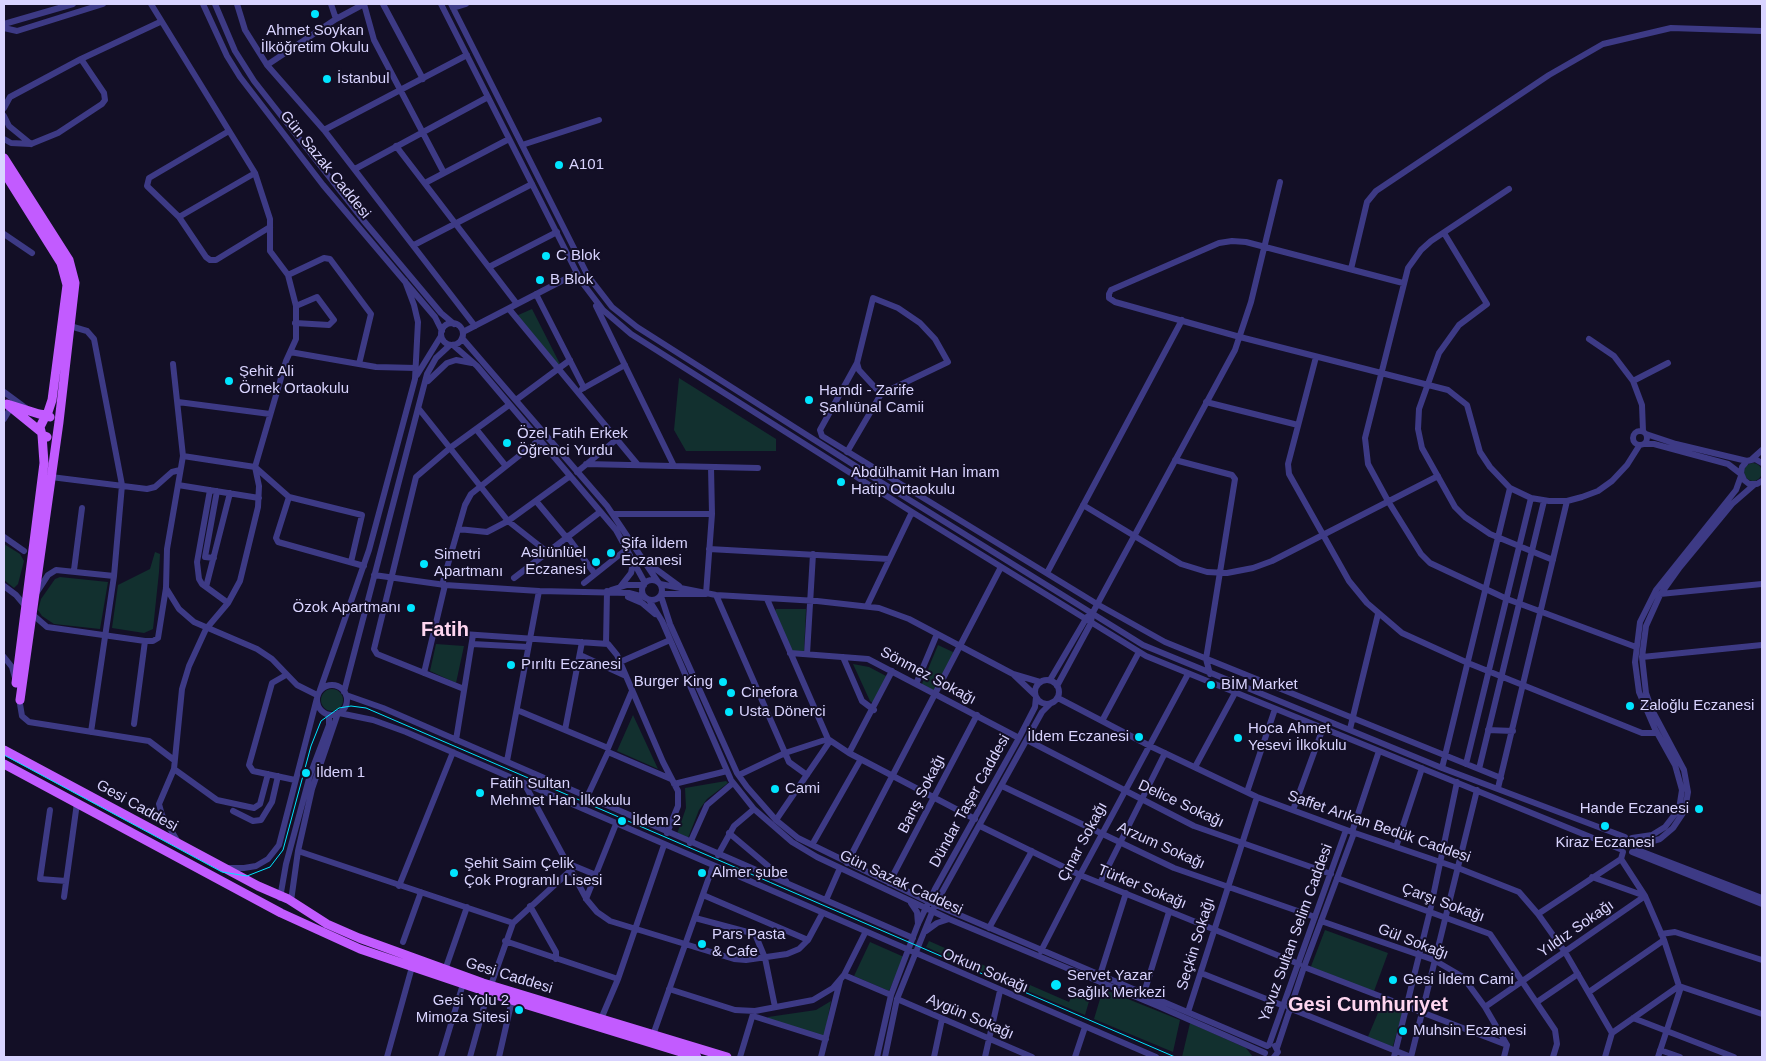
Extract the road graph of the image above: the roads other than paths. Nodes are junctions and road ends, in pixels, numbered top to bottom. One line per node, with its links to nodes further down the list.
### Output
1 (71, 4): 15 (street)
2 (103, 4): 16 (street)
3 (151, 4): 14 (street)
4 (203, 4): 57 (street, Gün Sazak Caddesi)
5 (215, 4): 66 (street, Gün Sazak Caddesi)
6 (237, 4): 20 (street)
7 (331, 4): 13 (street)
8 (364, 4): 13 (street); 22 (street)
9 (383, 4): 21 (street)
10 (441, 4): 18 (street)
11 (466, 4): 12 (street)
12 (452, 6): 33 (street)
13 (336, 19): 20 (street)
14 (160, 22): 19 (street); 28 (street)
15 (4, 24)
16 (4, 28)
17 (1762, 31): 54 (street)
18 (467, 55): 21 (street); 23 (street)
19 (81, 59): 24 (street); 32 (street)
20 (268, 65): 27 (street)
21 (423, 79): 22 (street)
22 (400, 91): 27 (street); 29 (street)
23 (488, 96): 29 (street); 31 (street)
24 (4, 108)
25 (4, 116): 32 (street)
26 (599, 120): 33 (street)
27 (324, 130): 36 (street)
28 (229, 131): 38 (street); 44 (street)
29 (422, 132): 34 (street); 39 (street)
30 (4, 139): 32 (street)
31 (509, 139): 39 (street); 42 (street)
32 (30, 144)
33 (522, 145): 116 (street)
34 (396, 146): 36 (street); 41 (street)
35 (4, 158): 67 (main road)
36 (355, 169): 50 (street)
37 (4, 172): 102 (main road)
38 (255, 173): 44 (street); 46 (street)
39 (444, 173): 41 (street)
40 (1280, 182): 51 (street)
41 (426, 184): 45 (street)
42 (532, 184): 45 (street); 47 (street)
43 (1509, 190): 48 (street)
44 (179, 217): 46 (street)
45 (456, 223): 50 (street); 53 (street)
46 (270, 227): 56 (street)
47 (557, 232): 53 (street); 55 (street)
48 (1444, 233): 58 (street); 89 (street)
49 (4, 234): 52 (street)
50 (414, 246): 68 (street)
51 (1265, 248): 54 (street); 64 (street); 71 (street)
52 (32, 253)
53 (489, 267): 61 (street)
54 (1352, 269): 58 (street)
55 (577, 273): 59 (street); 60 (street)
56 (288, 275): 62 (street); 79 (street)
57 (405, 281): 69 (street, Gün Sazak Caddesi); 83 (street)
58 (1403, 283): 85 (street)
59 (536, 294): 61 (street); 76 (street)
60 (591, 296): 82 (street); 150 (street)
61 (517, 304): 63 (street)
62 (296, 306): 65 (street); 65 (street)
63 (509, 308): 68 (street); 84 (street)
64 (1182, 320): 71 (street); 147 (street)
65 (295, 323): 74 (street)
66 (454, 324): 69 (street); 70 (street)
67 (70, 326): 103 (main road); 134 (street)
68 (475, 326): 70 (street)
69 (441, 334): 73 (street); 86 (street)
70 (462, 335): 73 (street); 94 (street)
71 (1240, 337): 75 (street); 96 (street)
72 (1588, 339): 87 (street)
73 (451, 345): 80 (street); 88 (street)
74 (290, 352): 79 (street); 101 (street)
75 (1316, 356): 85 (street); 104 (street)
76 (570, 360): 84 (street); 90 (street)
77 (1668, 363): 87 (street)
78 (173, 364): 95 (street)
79 (359, 364): 83 (street)
80 (475, 364): 88 (street); 97 (street)
81 (857, 364): 93 (street); 93 (street); 113 (street)
82 (625, 365): 90 (street); 123 (street)
83 (416, 368): 86 (street)
84 (558, 369): 92 (street); 94 (street)
85 (1381, 373): 89 (street); 144 (street)
86 (415, 379): 173 (street)
87 (1633, 381): 107 (street)
88 (426, 384): 99 (street)
89 (1427, 385): 131 (street); 137 (street)
90 (584, 388): 92 (street)
91 (4, 392): 100 (street)
92 (577, 392): 109 (street)
93 (881, 394): 113 (street)
94 (516, 400): 128 (street)
95 (178, 402): 101 (street); 115 (street)
96 (1206, 402): 104 (street); 117 (street)
97 (510, 405): 105 (street); 110 (street)
98 (6, 409): 100 (main road); 106 (main road)
99 (419, 409): 112 (street); 179 (street)
100 (30, 412): 102 (main road)
101 (270, 414): 124 (street)
102 (46, 415): 103 (main road); 106 (main road)
103 (59, 422): 108 (main road)
104 (1298, 425): 156 (street)
105 (476, 429): 112 (street); 121 (street)
106 (41, 433): 108 (main road); 208 (main road)
107 (1644, 433): 111 (street); 111 (street); 118 (street)
108 (56, 434): 132 (main road)
109 (616, 439): 120 (street); 122 (street)
110 (539, 440): 121 (street); 130 (street)
111 (1642, 445): 129 (street); 146 (street)
112 (450, 448): 136 (street); 181 (street)
113 (848, 450): 116 (street); 176 (street)
114 (1762, 450): 118 (street)
115 (183, 456): 124 (street); 127 (street)
116 (843, 458): 212 (street)
117 (1175, 460): 155 (street); 177 (street)
118 (1750, 460): 119 (street); 129 (street)
119 (1762, 463)
120 (586, 464): 122 (street); 128 (street)
121 (505, 465): 136 (street)
122 (638, 465): 123 (street)
123 (674, 466): 125 (street)
124 (255, 467): 140 (street); 141 (street)
125 (711, 467): 126 (street); 152 (street)
126 (758, 468)
127 (180, 470): 134 (street); 135 (street)
128 (577, 472): 151 (street)
129 (1741, 475): 133 (street); 230 (street)
130 (570, 476): 143 (street); 149 (street)
131 (1438, 476): 144 (street); 159 (street)
132 (51, 477): 134 (street); 200 (main road)
133 (1759, 483): 197 (street)
134 (122, 485): 180 (street)
135 (178, 485): 138 (street); 190 (street)
136 (480, 485): 153 (street); 154 (street)
137 (1510, 488): 142 (street); 159 (street)
138 (213, 491): 139 (street); 168 (street); 191 (street)
139 (230, 493): 141 (street); 168 (street)
140 (289, 497): 172 (street); 172 (street)
141 (259, 498): 205 (street)
142 (1531, 498): 145 (street); 160 (street)
143 (536, 501): 153 (street); 158 (street)
144 (1388, 501): 156 (street); 192 (street)
145 (1544, 501): 146 (street); 165 (street)
146 (1567, 501): 171 (street)
147 (1083, 505): 155 (street); 176 (street)
148 (82, 508): 175 (street)
149 (600, 512): 158 (street); 161 (street)
150 (912, 512): 169 (street); 174 (street)
151 (613, 514): 152 (street); 167 (street)
152 (712, 514): 162 (street)
153 (508, 521): 154 (street); 164 (street)
154 (458, 529): 187 (street)
155 (1134, 535): 177 (street); 206 (street)
156 (1322, 535): 177 (street); 213 (street)
157 (4, 537): 163 (street)
158 (567, 537): 164 (street); 178 (street)
159 (1498, 538): 160 (street); 192 (street)
160 (1519, 547): 165 (street); 203 (street)
161 (628, 548): 170 (street); 178 (street)
162 (709, 548): 166 (street); 196 (street)
163 (24, 550)
164 (546, 552): 182 (street)
165 (1532, 552): 171 (street); 207 (street)
166 (813, 554): 169 (street); 204 (street)
167 (640, 555): 184 (street); 195 (street)
168 (214, 558): 191 (street)
169 (889, 559): 209 (street)
170 (634, 560): 185 (street); 188 (street)
171 (1553, 560): 210 (street)
172 (351, 562): 173 (street)
173 (364, 566): 262 (street)
174 (1001, 567): 215 (street); 228 (street)
175 (74, 570): 180 (street); 200 (street)
176 (1046, 573): 206 (street)
177 (1221, 573): 238 (street)
178 (595, 574): 183 (street)
179 (374, 575): 181 (street); 260 (street)
180 (114, 576): 220 (street)
181 (391, 578): 187 (street); 244 (street)
182 (514, 578)
183 (584, 583)
184 (659, 583): 185 (street); 195 (street); 198 (street)
185 (644, 584): 188 (street); 201 (street)
186 (1762, 584): 197 (street)
187 (443, 585): 193 (street); 217 (street)
188 (620, 587): 194 (street)
189 (4, 588): 208 (street)
190 (166, 588): 216 (street); 223 (street)
191 (206, 588): 205 (street)
192 (1485, 590): 203 (street); 240 (street)
193 (539, 591): 194 (street); 221 (street)
194 (607, 591): 201 (street); 214 (street); 226 (street)
195 (695, 591): 196 (street)
196 (706, 594): 198 (street); 199 (street)
197 (1660, 594): 235 (street)
198 (661, 595): 201 (street); 310 (street, Gün Sazak Caddesi)
199 (716, 595): 202 (street); 292 (street)
200 (35, 596): 211 (main road)
201 (646, 599): 214 (street, Gün Sazak Caddesi)
202 (767, 599): 204 (street); 232 (street)
203 (1506, 599): 207 (street); 243 (street)
204 (810, 601): 209 (street); 233 (street)
205 (228, 603): 216 (street)
206 (1097, 604): 212 (street); 238 (street)
207 (1519, 604): 210 (street); 250 (street)
208 (27, 605): 211 (street); 253 (main road)
209 (867, 606): 218 (street)
210 (1540, 613): 230 (street); 255 (street)
211 (32, 614): 220 (street); 265 (main road)
212 (1092, 614): 215 (street); 241 (street)
213 (1378, 614): 240 (street); 273 (street)
214 (662, 621): 222 (street, Gün Sazak Caddesi)
215 (1088, 621): 231 (street); 251 (street); 256 (street)
216 (206, 629): 248 (street); 297 (street)
217 (434, 632): 219 (street); 244 (street)
218 (938, 634): 228 (street); 254 (street)
219 (473, 635): 221 (street); 225 (street)
220 (106, 636): 223 (street); 281 (street)
221 (530, 639): 224 (street); 229 (street)
222 (670, 640): 239 (street); 306 (street, Gün Sazak Caddesi)
223 (145, 641): 275 (street)
224 (582, 642): 226 (street); 234 (street)
225 (472, 644): 229 (street); 257 (street)
226 (606, 644): 239 (street)
227 (1762, 645): 235 (street)
228 (960, 646): 245 (street); 261 (street)
229 (528, 647): 268 (street)
230 (1636, 648): 282 (street)
231 (1139, 652): 246 (street); 274 (street)
232 (790, 653): 233 (street, Sönmez Sokağı); 285 (street)
233 (807, 654): 236 (street, Sönmez Sokağı)
234 (580, 655): 249 (street); 277 (street)
235 (1642, 656): 341 (street)
236 (844, 657): 242 (street, Sönmez Sokağı); 269 (street)
237 (4, 658): 253 (street)
238 (1206, 659): 241 (street); 247 (street); 273 (street)
239 (620, 662): 249 (street)
240 (1468, 663): 243 (street); 295 (street)
241 (1196, 668): 247 (street)
242 (892, 671): 254 (street, Sönmez Sokağı); 269 (street)
243 (1489, 671): 250 (street); 300 (street)
244 (424, 673): 257 (street)
245 (1013, 674): 252 (street); 263 (street)
246 (1188, 674): 259 (street); 287 (street, Çınar Sokağı)
247 (1210, 674): 278 (street)
248 (286, 675): 262 (street); 307 (street)
249 (626, 676): 258 (street)
250 (1502, 676): 255 (street); 279 (street)
251 (1050, 680): 252 (street); 256 (street)
252 (1040, 682): 263 (street)
253 (16, 683): 265 (street)
254 (916, 684): 261 (street, Sönmez Sokağı)
255 (1523, 685): 280 (street); 282 (street)
256 (1057, 686): 264 (street)
257 (464, 689): 284 (street)
258 (632, 691): 289 (street); 314 (street)
259 (1235, 693): 267 (street); 301 (street)
260 (345, 694): 262 (street); 270 (street); 284 (street)
261 (935, 694): 272 (street, Sönmez Sokağı); 311 (street)
262 (318, 695): 271 (street); 313 (street)
263 (1036, 696): 266 (street); 283 (street, Dündar Taşer Caddesi)
264 (1058, 698): 266 (street); 274 (street, Saffet Arıkan Bedük Caddesi)
265 (20, 700): 281 (street)
266 (1051, 703): 286 (street, Dündar Taşer Caddesi)
267 (1275, 709): 276 (street); 322 (street)
268 (517, 710): 277 (street); 298 (street)
269 (874, 710): 293 (street)
270 (338, 713): 271 (street); 291 (street, Orkun Sokağı); 350 (street)
271 (329, 714): 381 (street)
272 (976, 715): 283 (street, Sönmez Sokağı); 325 (street, Barış Sokağı)
273 (1353, 718): 278 (street); 295 (street)
274 (1102, 721): 287 (street, Saffet Arıkan Bedük Caddesi)
275 (134, 724)
276 (1323, 728): 290 (street); 330 (street)
277 (565, 730): 289 (street)
278 (1350, 730): 303 (street)
279 (1488, 730): 280 (street); 305 (street)
280 (1513, 730): 312 (street)
281 (92, 732): 297 (street)
282 (1657, 733): 340 (street)
283 (1019, 738): 332 (street, Dündar Taşer Caddesi)
284 (456, 740): 298 (street)
285 (829, 740): 292 (street); 293 (street); 308 (street)
286 (1027, 740): 318 (street, Dündar Taşer Caddesi); 321 (street, Delice Sokağı)
287 (1150, 746): 294 (street, Saffet Arıkan Bedük Caddesi); 321 (street, Çınar Sokağı)
288 (4, 750): 344 (main road, Gesi Caddesi)
289 (608, 750): 314 (street); 323 (street)
290 (1378, 751): 302 (street); 337 (street, Yavuz Sultan Selim Caddesi)
291 (452, 752): 316 (street, Orkun Sokağı); 370 (street)
292 (785, 753): 308 (street); 310 (street)
293 (849, 753): 296 (street)
294 (1166, 753): 301 (street, Saffet Arıkan Bedük Caddesi); 326 (street)
295 (1446, 756): 300 (street); 303 (street)
296 (861, 759): 311 (street); 346 (street)
297 (174, 760): 304 (street)
298 (507, 761): 323 (street)
299 (4, 764): 327 (main road, Gesi Caddesi)
300 (1466, 764): 305 (street)
301 (1196, 768): 322 (street, Saffet Arıkan Bedük Caddesi)
302 (1422, 768): 315 (street); 348 (street)
303 (1442, 768): 319 (street)
304 (174, 769): 307 (street); 344 (street)
305 (1479, 770): 312 (street)
306 (727, 771): 314 (street); 317 (street, Gün Sazak Caddesi)
307 (268, 774): 309 (street)
308 (807, 775): 333 (street)
309 (278, 776): 313 (street); 331 (street)
310 (739, 776): 333 (street, Gün Sazak Caddesi)
311 (893, 776): 325 (street); 357 (street)
312 (1501, 778): 319 (street)
313 (296, 780): 358 (street)
314 (673, 781): 336 (street)
315 (1457, 782): 320 (street); 355 (street)
316 (524, 783): 334 (street, Orkun Sokağı); 356 (street)
317 (733, 783): 328 (street, Gün Sazak Caddesi); 343 (street)
318 (1002, 786): 335 (street, Dündar Taşer Caddesi); 339 (street, Arzum Sokağı)
319 (1498, 788): 340 (street)
320 (1477, 790): 352 (street); 361 (street)
321 (1125, 791): 326 (street, Delice Sokağı); 339 (street, Çınar Sokağı)
322 (1246, 792): 324 (street, Saffet Arıkan Bedük Caddesi)
323 (587, 797): 336 (street)
324 (1257, 797): 330 (street, Saffet Arıkan Bedük Caddesi); 347 (street, Seçkin Sokağı)
325 (934, 798): 332 (street); 368 (street, Barış Sokağı)
326 (1142, 800): 342 (street); 347 (street, Delice Sokağı)
327 (77, 803): 367 (street); 393 (main road, Gesi Caddesi)
328 (754, 809): 338 (street); 360 (street, Gün Sazak Caddesi)
329 (50, 810): 367 (street)
330 (1293, 810): 337 (street, Saffet Arıkan Bedük Caddesi)
331 (234, 811)
332 (975, 819): 373 (street, Dündar Taşer Caddesi)
333 (776, 820): 346 (street, Gün Sazak Caddesi)
334 (616, 824): 345 (street, Orkun Sokağı); 363 (street)
335 (980, 826): 351 (street, Türker Sokağı); 373 (street, Dündar Taşer Caddesi)
336 (667, 832): 343 (street)
337 (1351, 832): 348 (street, Saffet Arıkan Bedük Caddesi); 365 (street, Yavuz Sultan Selim Caddesi)
338 (729, 833): 353 (street); 371 (street)
339 (1102, 833): 342 (street, Arzum Sokağı); 364 (street, Çınar Sokağı)
340 (1629, 838): 349 (street); 352 (street)
341 (1657, 840): 349 (street); 354 (street)
342 (1121, 842): 369 (street); 372 (street, Arzum Sokağı)
343 (690, 843): 353 (street)
344 (180, 845): 358 (main road, Gesi Caddesi)
345 (664, 845): 359 (street, Orkun Sokağı); 403 (street)
346 (812, 845): 357 (street, Gün Sazak Caddesi)
347 (1241, 845): 365 (street, Delice Sokağı); 372 (street, Seçkin Sokağı)
348 (1396, 847): 355 (street, Saffet Arıkan Bedük Caddesi)
349 (1635, 849): 352 (street); 354 (street); 386 (street)
350 (298, 851): 370 (street); 381 (street)
351 (1032, 851): 364 (street, Türker Sokağı); 402 (street)
352 (1621, 853): 366 (street); 378 (street)
353 (718, 855): 371 (street)
354 (1658, 857): 380 (street)
355 (1440, 861): 361 (street, Saffet Arıkan Bedük Caddesi); 392 (street)
356 (567, 862): 362 (street); 363 (street)
357 (847, 863): 368 (street, Gün Sazak Caddesi)
358 (223, 866): 381 (main road, Gesi Caddesi)
359 (713, 866): 376 (street); 394 (street, Orkun Sokağı)
360 (840, 868): 383 (street); 384 (street, Gün Sazak Caddesi)
361 (1458, 868): 395 (street, Saffet Arıkan Bedük Caddesi); 396 (street)
362 (571, 870): 382 (street); 388 (street)
363 (596, 875): 382 (street)
364 (1080, 875): 369 (street, Türker Sokağı); 413 (street, Çınar Sokağı)
365 (1334, 876): 392 (street, Çarşı Sokağı); 398 (street, Yavuz Sultan Selim Caddesi)
366 (1592, 877): 378 (street); 395 (street)
367 (66, 881): 379 (street)
368 (889, 883): 377 (street, Gün Sazak Caddesi)
369 (1100, 883): 375 (street, Türker Sokağı)
370 (399, 886): 374 (street)
371 (792, 886): 383 (street)
372 (1227, 887): 398 (street, Arzum Sokağı); 404 (street, Seçkin Sokağı)
373 (938, 890): 377 (street); 385 (street, Dündar Taşer Caddesi); 390 (street)
374 (420, 892): 387 (street); 411 (street)
375 (1126, 893): 391 (street, Türker Sokağı); 426 (street)
376 (703, 895): 397 (street); 409 (street)
377 (914, 895): 385 (street, Gün Sazak Caddesi)
378 (1645, 896): 407 (street); 415 (street, Yıldız Sokağı)
379 (64, 897)
380 (1762, 898)
381 (285, 899): 393 (main road); 393 (main road); 423 (main road, Gesi Caddesi)
382 (586, 899): 403 (street)
383 (826, 900): 408 (street)
384 (911, 902): 389 (street, Gün Sazak Caddesi); 401 (street)
385 (932, 904): 389 (street, Dündar Taşer Caddesi); 390 (street, Gün Sazak Caddesi)
386 (1762, 904)
387 (467, 906): 400 (street); 423 (street)
388 (530, 906): 400 (street); 418 (street)
389 (929, 910): 399 (street, Gün Sazak Caddesi); 401 (street, Dündar Taşer Caddesi); 406 (street, Dündar Taşer Caddesi)
390 (950, 911): 402 (street, Gün Sazak Caddesi)
391 (1169, 912): 404 (street, Türker Sokağı); 436 (street)
392 (1430, 912): 396 (street, Çarşı Sokağı); 416 (street)
393 (283, 913): 422 (main road, Gesi Caddesi)
394 (822, 914): 405 (street, Orkun Sokağı); 409 (street)
395 (1538, 914): 415 (street, Saffet Arıkan Bedük Caddesi)
396 (1446, 917): 419 (street); 429 (street, Çarşı Sokağı)
397 (695, 918): 412 (street); 417 (street)
398 (1318, 919): 416 (street, Gül Sokağı); 421 (street, Yavuz Sultan Selim Caddesi)
399 (949, 920): 406 (street); 462 (street, Gün Sazak Caddesi)
400 (513, 923): 410 (street)
401 (918, 924): 408 (street, Dündar Taşer Caddesi)
402 (989, 928): 413 (street, Gün Sazak Caddesi)
403 (633, 930): 412 (street); 428 (street)
404 (1214, 930): 421 (street, Türker Sokağı); 424 (street, Seçkin Sokağı)
405 (865, 932): 414 (street, Orkun Sokağı); 427 (street)
406 (923, 933): 414 (street, Dündar Taşer Caddesi)
407 (1663, 937): 420 (street); 431 (street); 435 (street)
408 (913, 938): 414 (street, Dündar Taşer Caddesi)
409 (808, 940): 417 (street)
410 (505, 941): 418 (street); 432 (street)
411 (403, 942)
412 (685, 944): 417 (street); 433 (street)
413 (1041, 951): 426 (street, Gün Sazak Caddesi)
414 (911, 952): 434 (street, Orkun Sokağı); 437 (street, Dündar Taşer Caddesi)
415 (1565, 952): 425 (street, Saffet Arıkan Bedük Caddesi); 429 (street, Yıldız Sokağı)
416 (1419, 956): 419 (street, Gül Sokağı); 440 (street)
417 (765, 958): 441 (street)
418 (556, 959): 428 (street)
419 (1434, 960): 443 (street, Gül Sokağı); 445 (street)
420 (1762, 960)
421 (1301, 965): 440 (street, Türker Sokağı); 442 (street, Yavuz Sultan Selim Caddesi)
422 (412, 968): 430 (main road, Gesi Caddesi); 463 (street)
423 (444, 970): 432 (main road, Gesi Caddesi)
424 (1201, 973): 442 (street); 444 (street, Seçkin Sokağı)
425 (1578, 974): 435 (street, Saffet Arıkan Bedük Caddesi); 439 (street)
426 (1100, 976): 436 (street, Gün Sazak Caddesi)
427 (842, 978): 437 (street, Aygün Sokağı); 441 (street); 455 (street)
428 (618, 979): 449 (street)
429 (1523, 981): 439 (street, Çarşı Sokağı); 443 (street, Yıldız Sokağı)
430 (463, 984): 432 (main road, Gesi Caddesi); 464 (street)
431 (1680, 987): 447 (street); 448 (street); 452 (street)
432 (490, 989): 438 (main road, Gesi Caddesi); 449 (main road, Gesi Caddesi); 465 (street)
433 (669, 989): 446 (street); 454 (street)
434 (1000, 991): 451 (street, Orkun Sokağı); 456 (street)
435 (1589, 992): 453 (street, Saffet Arıkan Bedük Caddesi)
436 (1144, 993): 444 (street, Gün Sazak Caddesi)
437 (894, 997): 450 (street, Aygün Sokağı); 471 (street, Dündar Taşer Caddesi); 472 (street, Dündar Taşer Caddesi)
438 (512, 1000): 466 (street); 467 (main road, Gesi Caddesi)
439 (1537, 1002): 482 (street, Çarşı Sokağı)
440 (1406, 1006): 445 (street, Türker Sokağı); 461 (street)
441 (775, 1007): 446 (street)
442 (1286, 1007): 457 (street, Yavuz Sultan Selim Caddesi); 459 (street, Yavuz Sultan Selim Caddesi); 461 (street)
443 (1486, 1007): 458 (street, Gül Sokağı)
444 (1188, 1012): 457 (street, Gün Sazak Caddesi)
445 (1422, 1012): 458 (street, Türker Sokağı); 480 (street)
446 (754, 1014): 455 (street); 469 (street)
447 (1762, 1014)
448 (1633, 1018): 452 (street); 453 (street)
449 (601, 1019): 454 (main road, Gesi Caddesi)
450 (942, 1019): 456 (street, Aygün Sokağı); 473 (street)
451 (1085, 1027): 476 (street); 477 (street, Orkun Sokağı)
452 (1665, 1031): 460 (street); 485 (street)
453 (1612, 1033): 483 (street)
454 (653, 1035): 468 (main road, Gesi Caddesi)
455 (826, 1039): 470 (street)
456 (989, 1039): 474 (street); 475 (street, Aygün Sokağı)
457 (1268, 1045): 459 (street, Gün Sazak Caddesi); 462 (street, Yavuz Sultan Selim Caddesi)
458 (1507, 1045): 481 (street)
459 (1277, 1049): 478 (street, Yavuz Sultan Selim Caddesi); 479 (street)
460 (1659, 1054): 484 (street)
461 (1394, 1055): 480 (street)
462 (1266, 1056)
463 (387, 1057)
464 (441, 1057)
465 (470, 1057)
466 (499, 1057)
467 (697, 1057)
468 (727, 1057)
469 (740, 1057)
470 (821, 1057)
471 (877, 1057)
472 (885, 1057)
473 (934, 1057)
474 (985, 1057)
475 (1032, 1057)
476 (1074, 1057)
477 (1156, 1057)
478 (1274, 1057)
479 (1283, 1057)
480 (1411, 1057)
481 (1504, 1057)
482 (1553, 1057)
483 (1605, 1057)
484 (1680, 1057)
485 (1734, 1057)

